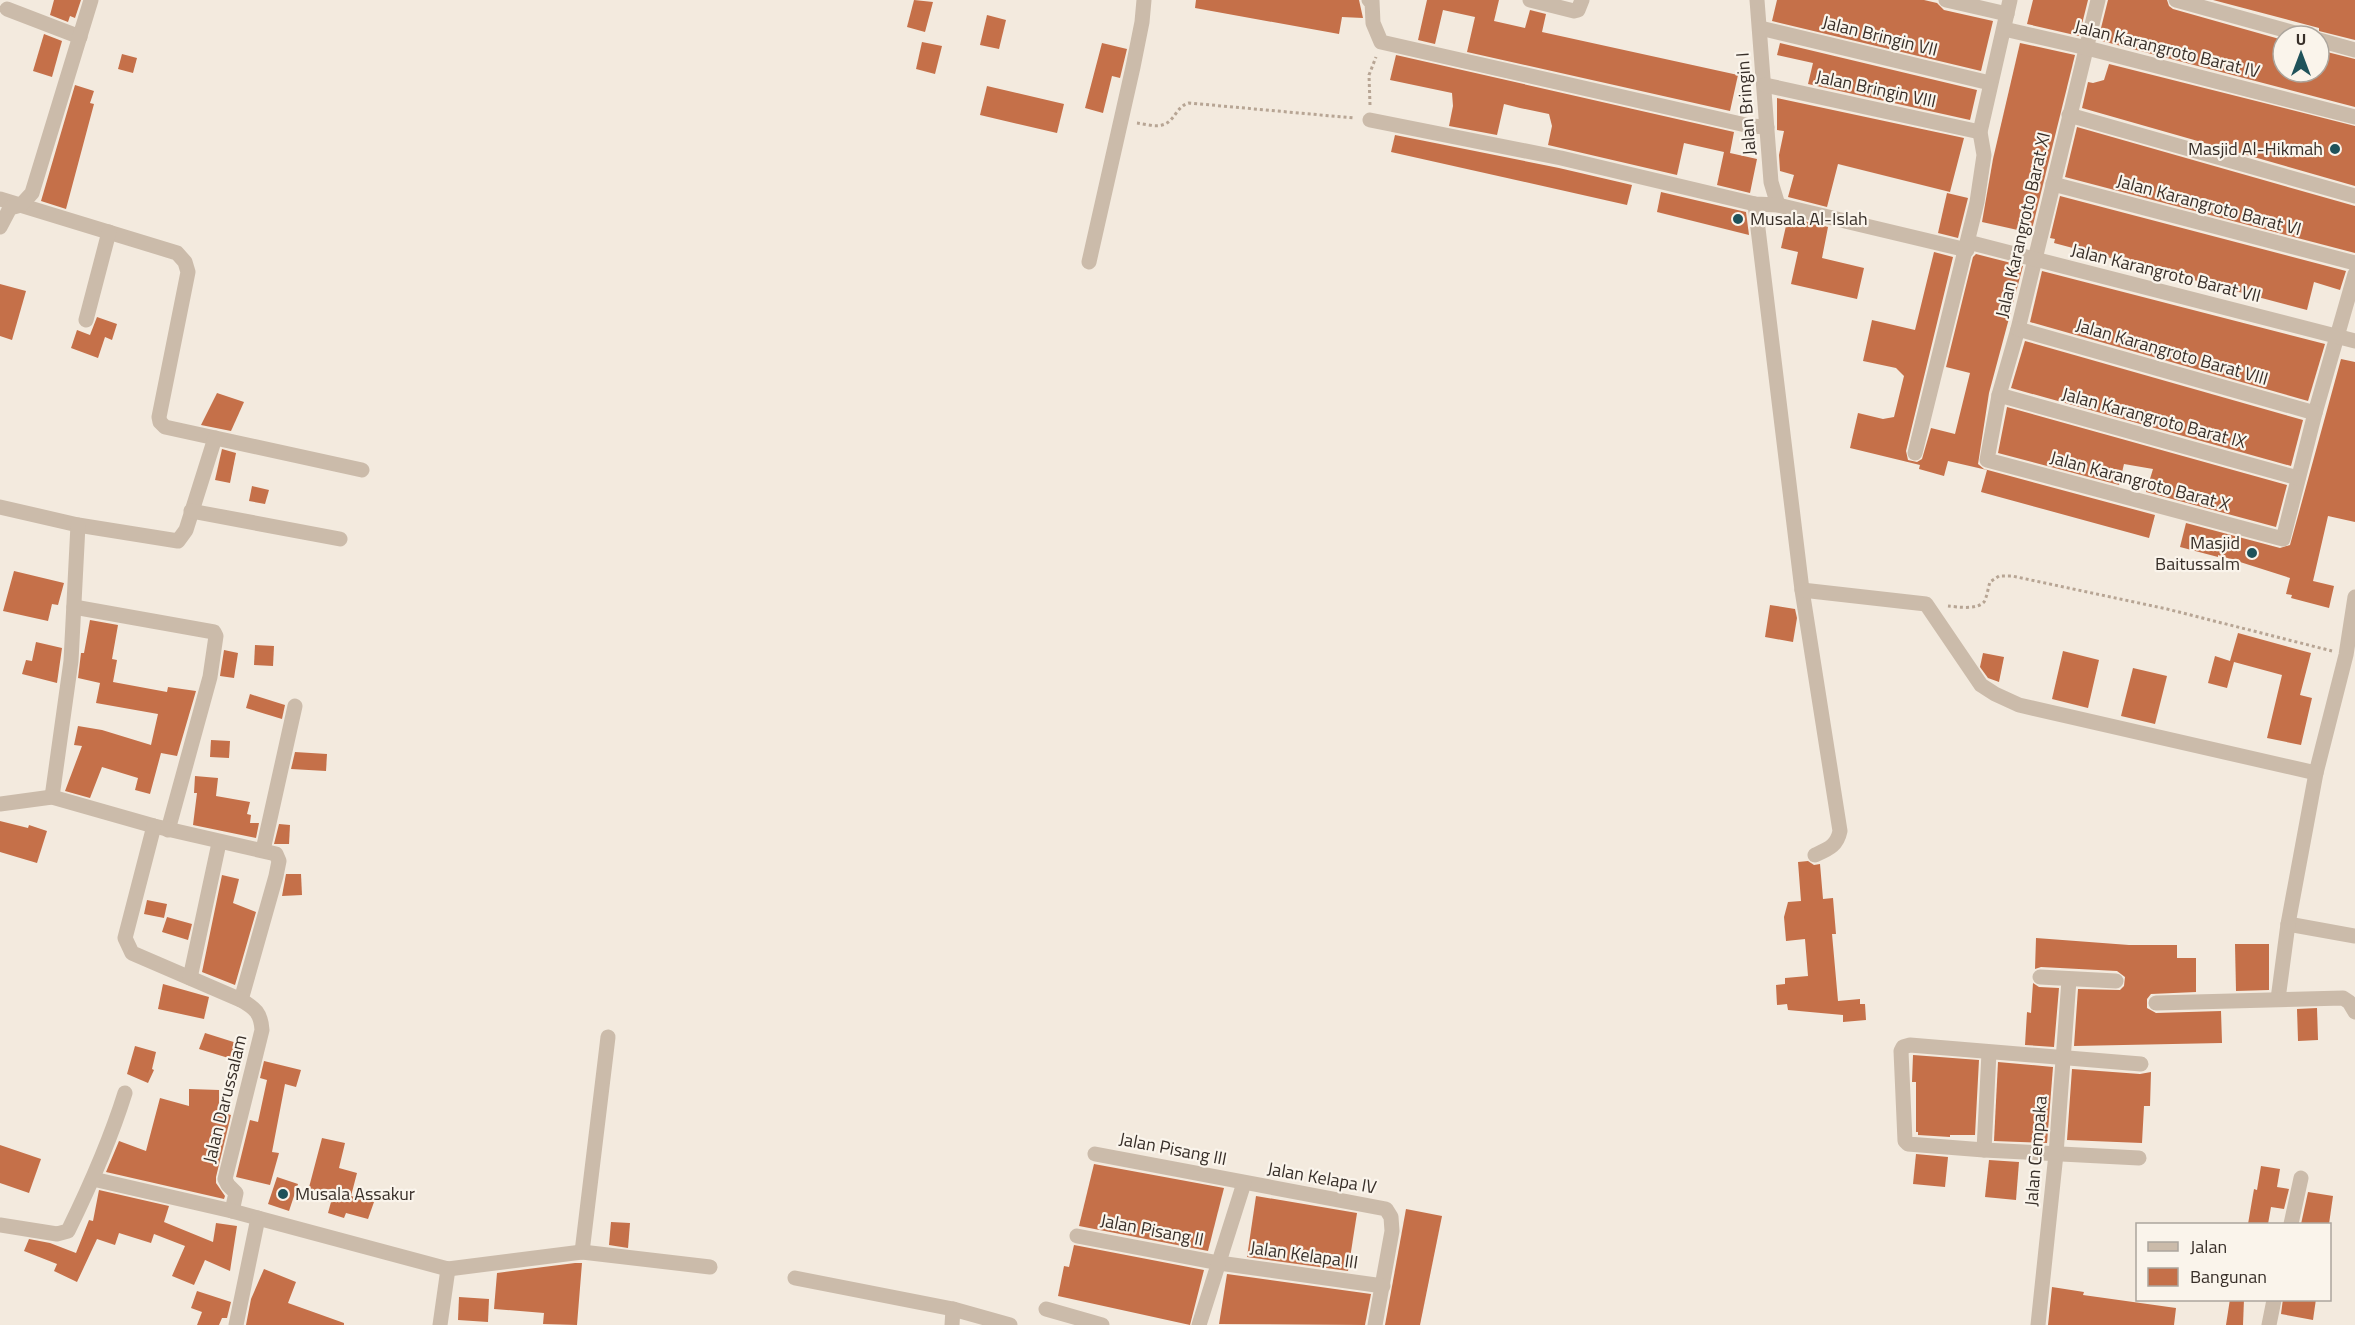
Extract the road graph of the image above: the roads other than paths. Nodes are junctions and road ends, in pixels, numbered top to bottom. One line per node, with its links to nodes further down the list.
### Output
1 (91, 0): 15 (street)
2 (1144, 0): 35 (street)
3 (1369, 0): 24 (street)
4 (1530, 0): 5 (street)
5 (1582, 0)
6 (1757, 0): 13 (street, Jalan Bringin I)
7 (1946, 0): 10 (street)
8 (2098, 0): 17 (street, Jalan Karangroto Barat XI)
9 (2176, 0): 12 (street)
10 (2008, 7): 14 (street)
11 (6, 9): 15 (street)
12 (2271, 26)
13 (1760, 28): 19 (street, Jalan Bringin VII); 20 (street, Jalan Bringin I)
14 (2004, 29): 17 (street, Jalan Karangroto Barat IV); 19 (street)
15 (80, 37): 30 (street)
16 (2331, 43): 18 (street)
17 (2087, 48): 21 (street, Jalan Karangroto Barat XI); 22 (street, Jalan Karangroto Barat IV)
18 (2355, 50)
19 (1990, 83): 25 (street)
20 (1765, 85): 24 (street, Jalan Bringin I); 25 (street, Jalan Bringin VIII)
21 (2069, 115): 26 (street, Jalan Karangroto Barat XI); 27 (street)
22 (2355, 117)
23 (1370, 120): 29 (street, Jalan Karangroto Barat VII)
24 (1760, 127): 29 (street, Jalan Bringin I)
25 (1980, 132): 33 (street)
26 (2053, 184): 34 (street, Jalan Karangroto Barat XI); 36 (street, Jalan Karangroto Barat VI)
27 (2355, 196)
28 (0, 199): 30 (street)
29 (1765, 204): 33 (street, Jalan Karangroto Barat VII); 53 (street, Jalan Bringin I)
30 (21, 205): 31 (street); 32 (street)
31 (0, 227)
32 (109, 232): 38 (street); 44 (street)
33 (1967, 246): 34 (street, Jalan Karangroto Barat VII); 45 (street)
34 (2034, 260): 39 (street, Jalan Karangroto Barat XI); 40 (street, Jalan Karangroto Barat VII)
35 (1089, 262)
36 (2355, 263)
37 (2355, 274): 40 (street)
38 (86, 320)
39 (2018, 328): 42 (street, Jalan Karangroto Barat XI); 43 (street, Jalan Karangroto Barat VIII)
40 (2337, 336): 41 (street, Jalan Karangroto Barat VII); 43 (street)
41 (2355, 341)
42 (2000, 395): 46 (street, Jalan Karangroto Barat XI); 48 (street, Jalan Karangroto Barat IX)
43 (2315, 413): 48 (street)
44 (215, 438): 47 (street); 50 (street)
45 (1915, 453)
46 (1987, 460): 48 (street, Jalan Karangroto Barat X)
47 (362, 470)
48 (2298, 478)
49 (0, 507): 51 (street)
50 (191, 511): 51 (street); 52 (street)
51 (78, 525): 55 (street)
52 (340, 539)
53 (1802, 590): 57 (street); 63 (street, Jalan Bringin I)
54 (2355, 597): 57 (street)
55 (74, 607): 58 (street); 60 (street, Jalan Darussalam)
56 (295, 706): 62 (street)
57 (2316, 772): 64 (street)
58 (52, 797): 59 (street); 60 (street)
59 (0, 804)
60 (161, 828): 61 (street); 67 (street, Jalan Darussalam)
61 (219, 843): 62 (street); 67 (street)
62 (263, 850): 71 (street)
63 (1815, 855)
64 (2288, 924): 65 (street); 70 (street)
65 (2355, 936)
66 (2040, 977): 68 (street)
67 (190, 978): 71 (street, Jalan Darussalam)
68 (2069, 980): 69 (street); 76 (street, Jalan Cempaka)
69 (2116, 981)
70 (2278, 999): 72 (street); 73 (street)
71 (241, 1000): 86 (street, Jalan Darussalam)
72 (2156, 1003)
73 (2355, 1012)
74 (608, 1037): 91 (street)
75 (1989, 1053): 76 (street); 79 (street); 79 (street)
76 (2063, 1058): 77 (street); 81 (street, Jalan Cempaka)
77 (2141, 1064)
78 (125, 1093): 84 (street)
79 (1984, 1150): 81 (street)
80 (1095, 1154): 85 (street, Jalan Pisang III)
81 (2056, 1154): 82 (street); 107 (street, Jalan Cempaka)
82 (2139, 1158)
83 (2301, 1178): 88 (street)
84 (93, 1179): 86 (street); 89 (street)
85 (1244, 1183): 92 (street); 96 (street, Jalan Kelapa IV)
86 (232, 1211): 87 (street)
87 (258, 1218): 94 (street); 100 (street)
88 (2291, 1223)
89 (0, 1225)
90 (1077, 1236): 92 (street, Jalan Pisang II)
91 (582, 1252): 93 (street); 94 (street)
92 (1219, 1263): 96 (street, Jalan Kelapa III); 105 (street)
93 (710, 1267)
94 (448, 1269): 101 (street)
95 (795, 1278): 98 (street)
96 (1383, 1286): 106 (street)
97 (2274, 1301): 108 (street)
98 (953, 1309): 102 (street); 103 (street)
99 (1046, 1309): 104 (street)
100 (236, 1325)
101 (440, 1325)
102 (952, 1325)
103 (1010, 1325)
104 (1102, 1325)
105 (1199, 1325)
106 (1375, 1325)
107 (2038, 1325)
108 (2269, 1325)

